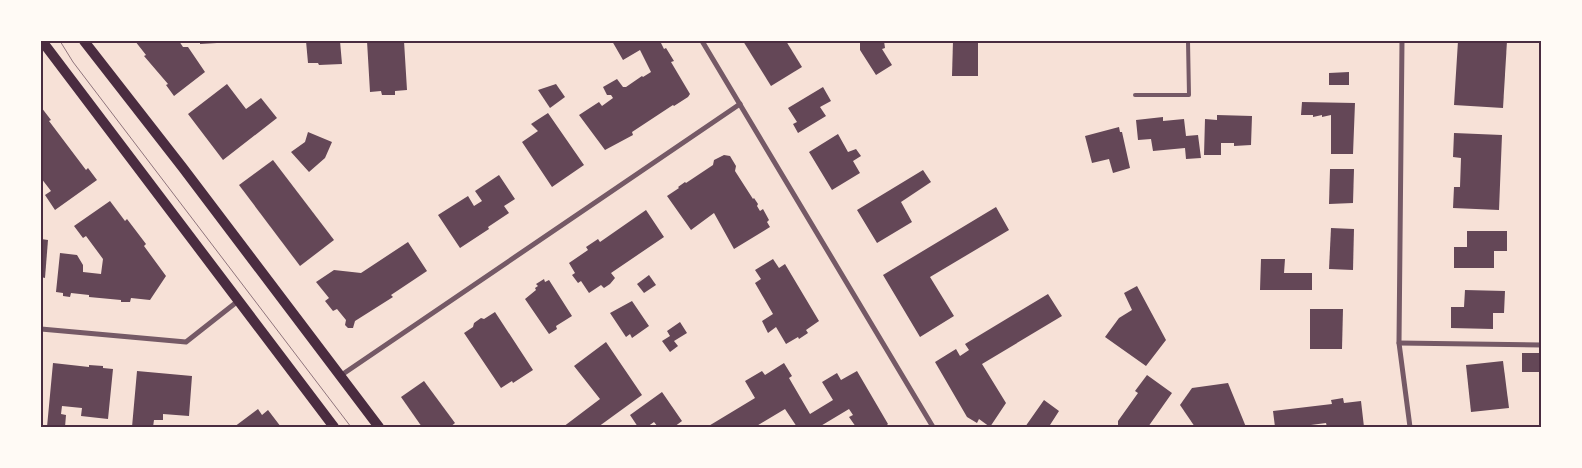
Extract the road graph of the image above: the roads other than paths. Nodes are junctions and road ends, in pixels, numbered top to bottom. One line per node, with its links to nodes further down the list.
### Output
1 (42, 41): 8 (main road)
2 (84, 41): 12 (main road)
3 (702, 41): 7 (street)
4 (1188, 41): 6 (lane)
5 (1402, 41): 10 (street)
6 (1135, 95)
7 (740, 104): 12 (street); 15 (street)
8 (238, 301): 9 (street); 13 (main road)
9 (41, 329)
10 (1399, 343): 11 (street); 16 (street)
11 (1541, 345)
12 (340, 376): 14 (main road)
13 (334, 427)
14 (379, 427)
15 (933, 427)
16 (1410, 427)

